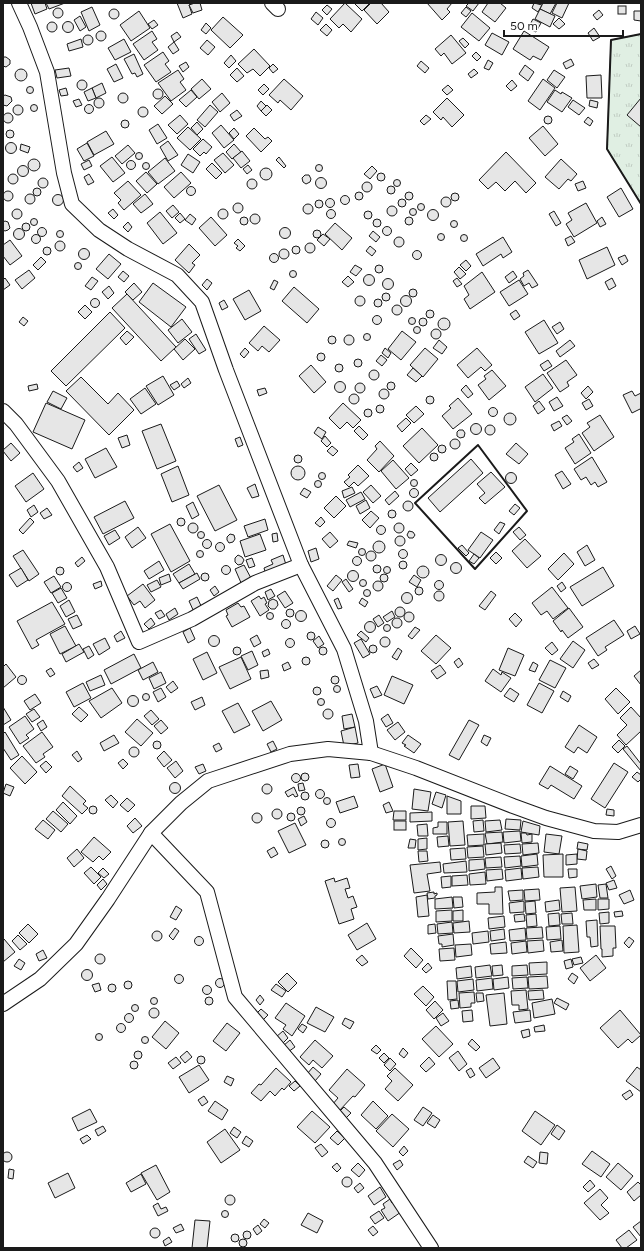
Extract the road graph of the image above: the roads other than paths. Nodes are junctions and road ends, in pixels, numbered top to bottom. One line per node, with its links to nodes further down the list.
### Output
1 (19, 3): 3 (street)
2 (3, 412): 3 (street)
3 (301, 565): 4 (street)
4 (371, 753): 5 (street); 6 (street)
5 (641, 825)
6 (151, 833): 7 (street); 8 (street)
7 (3, 1004)
8 (431, 1248)

